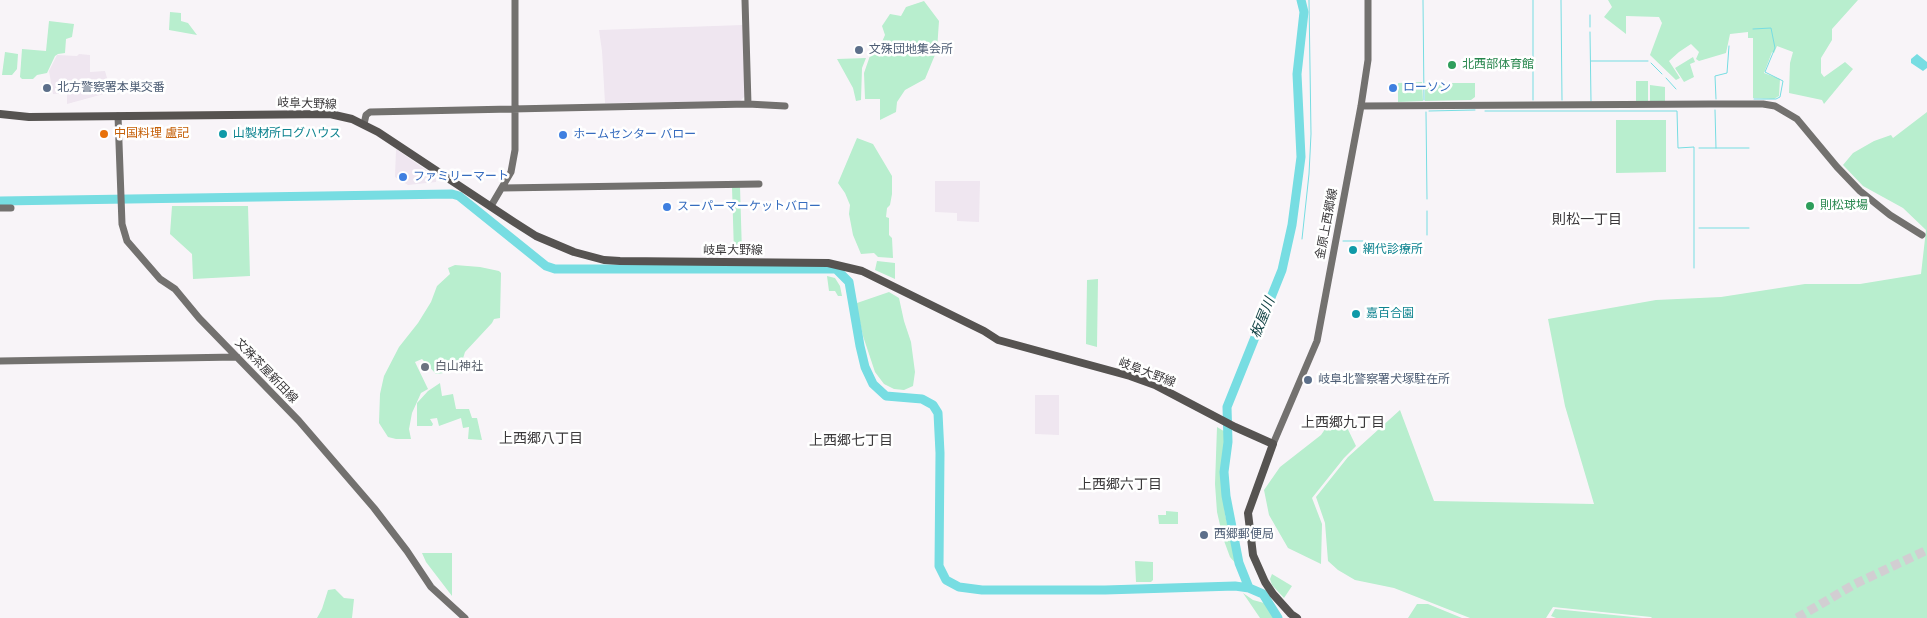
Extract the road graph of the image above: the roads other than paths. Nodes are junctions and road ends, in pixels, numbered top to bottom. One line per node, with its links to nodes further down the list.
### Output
1 (515, 0): 7 (street)
2 (745, 0): 4 (street)
3 (1368, 0): 6 (street, 金原上西郷線)
4 (748, 104): 5 (street); 7 (street)
5 (784, 106)
6 (1361, 106): 16 (street); 19 (street, 金原上西郷線)
7 (515, 110): 10 (street); 12 (street)
8 (0, 114): 9 (main road, 岐阜大野線)
9 (118, 116): 10 (main road, 岐阜大野線); 17 (street, 文殊茶屋新田線)
10 (364, 124): 13 (main road, 岐阜大野線)
11 (759, 184): 12 (street)
12 (502, 188): 13 (street)
13 (491, 206): 19 (main road, 岐阜大野線)
14 (0, 208): 15 (street)
15 (11, 208)
16 (1922, 235)
17 (237, 358): 18 (street); 21 (street, 文殊茶屋新田線)
18 (0, 361)
19 (1273, 444): 20 (main road)
20 (1291, 617)
21 (465, 618)

